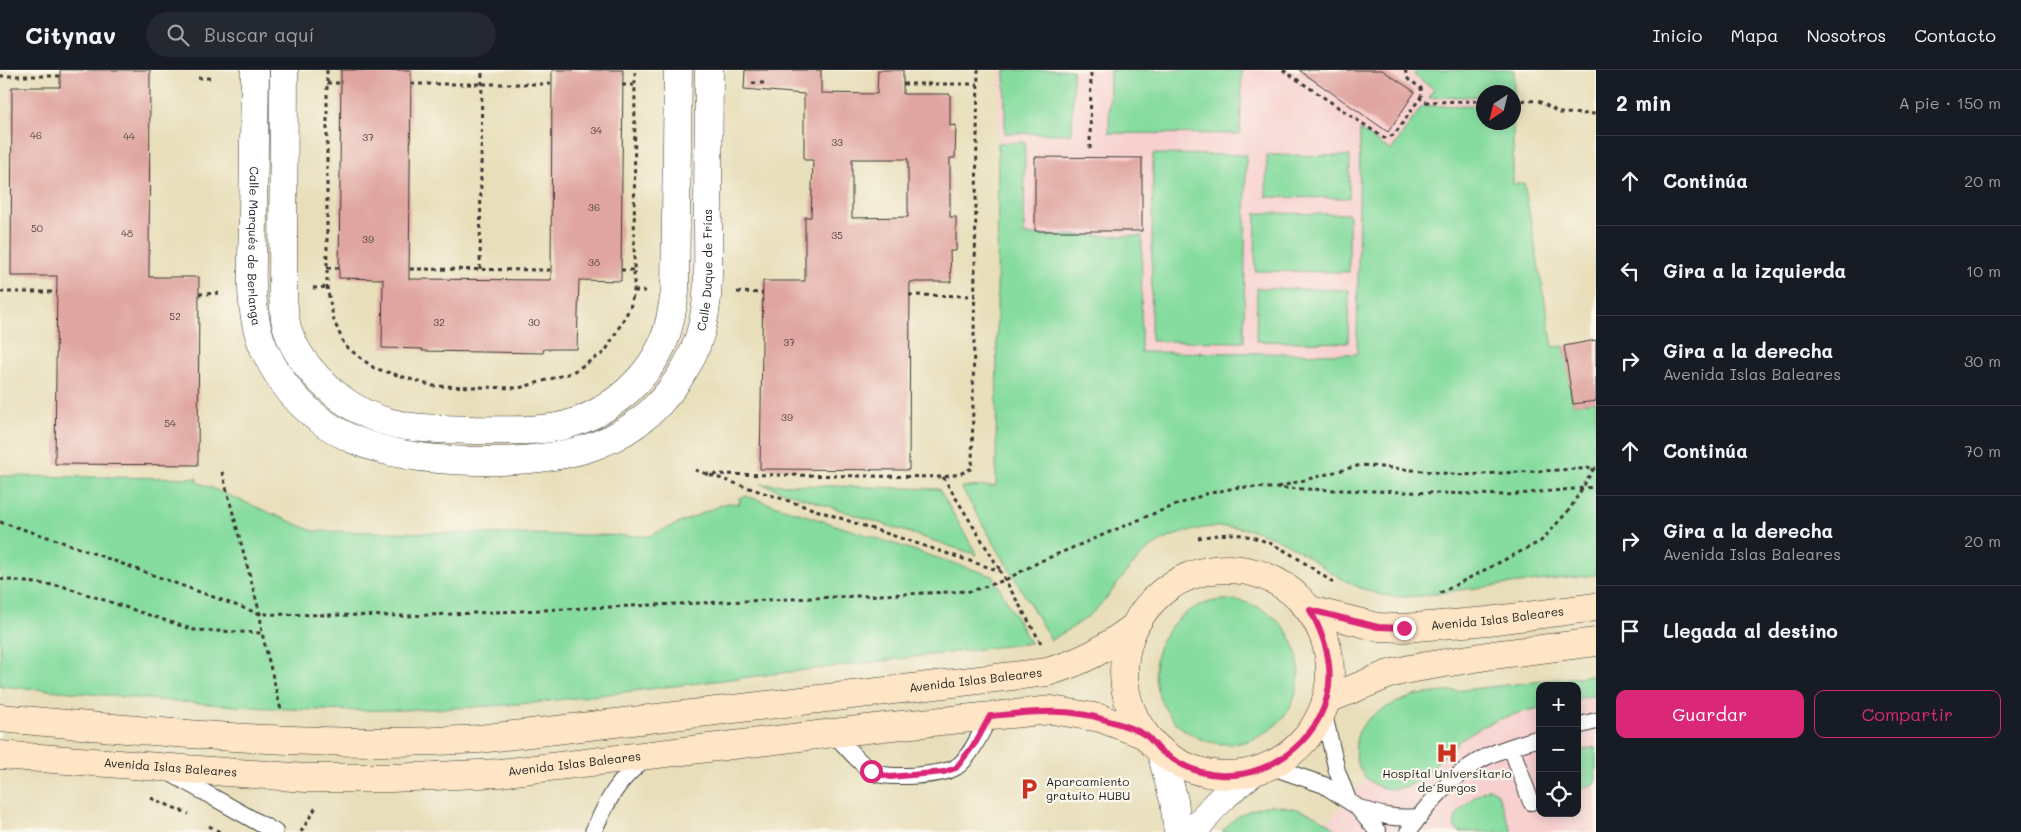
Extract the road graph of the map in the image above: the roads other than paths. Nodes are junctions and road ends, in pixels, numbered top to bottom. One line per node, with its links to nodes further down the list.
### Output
1 (255, 70): 5 (street, Calle Marqués de Berlanga)
2 (284, 70): 3 (street, Calle Marqués de Berlanga)
3 (678, 70)
4 (709, 70): 5 (street, Calle Duque de Frías)
5 (618, 436)
6 (1596, 607): 7 (main road, Avenida Islas Baleares)
7 (1310, 610): 8 (main road); 10 (main road)
8 (1134, 627): 12 (main road, Avenida Islas Baleares); 17 (main road)
9 (1596, 642): 10 (main road)
10 (1325, 705): 22 (main road); 24 (lane)
11 (990, 716): 15 (main road, Avenida Islas Baleares); 15 (lane); 17 (main road, Avenida Islas Baleares)
12 (0, 718)
13 (1596, 720): 14 (lane)
14 (1581, 725)
15 (833, 733): 20 (main road, Avenida Islas Baleares)
16 (1536, 739): 18 (lane)
17 (1153, 743): 22 (main road, Avenida Islas Baleares); 28 (street)
18 (1512, 747): 23 (lane); 25 (lane)
19 (0, 755): 21 (main road, Avenida Islas Baleares)
20 (648, 756): 21 (main road, Avenida Islas Baleares); 27 (lane)
21 (161, 768): 26 (lane)
22 (1261, 769): 24 (lane); 29 (street)
23 (1531, 802)
24 (1352, 803): 25 (lane); 30 (lane)
25 (1418, 817): 31 (lane)
26 (275, 832)
27 (593, 832)
28 (1178, 832)
29 (1194, 832)
30 (1378, 832)
31 (1408, 832)

